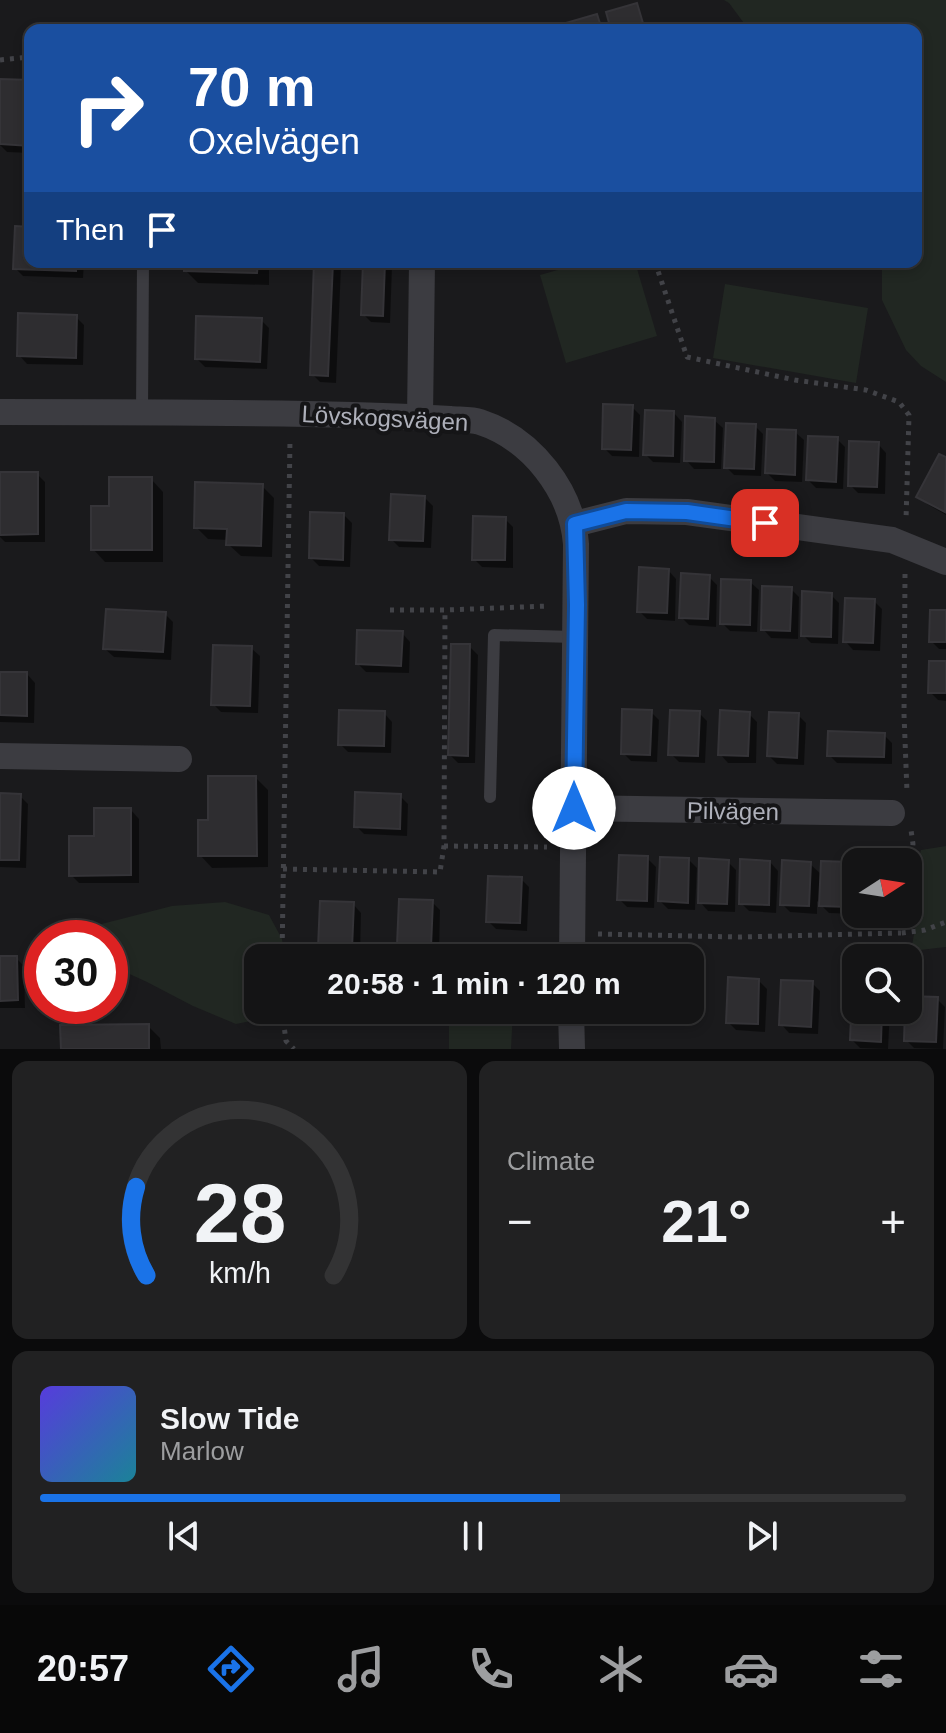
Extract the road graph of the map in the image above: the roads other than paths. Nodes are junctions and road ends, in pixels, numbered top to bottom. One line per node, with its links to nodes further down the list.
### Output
1 (143, 268): 4 (lane)
2 (422, 268): 5 (street)
3 (0, 412): 4 (street, Lövskogsvägen)
4 (142, 412): 5 (street, Lövskogsvägen)
5 (420, 417): 6 (street, Lövskogsvägen)
6 (575, 524): 7 (street); 8 (street, Lövskogsvägen)
7 (946, 562)
8 (575, 637): 11 (lane); 12 (street, Lövskogsvägen)
9 (0, 756): 10 (street)
10 (179, 759)
11 (490, 797)
12 (574, 808): 13 (street, Pilvägen); 14 (street, Lövskogsvägen)
13 (902, 821)
14 (573, 944)
15 (571, 1024): 16 (street)
16 (572, 1049)

